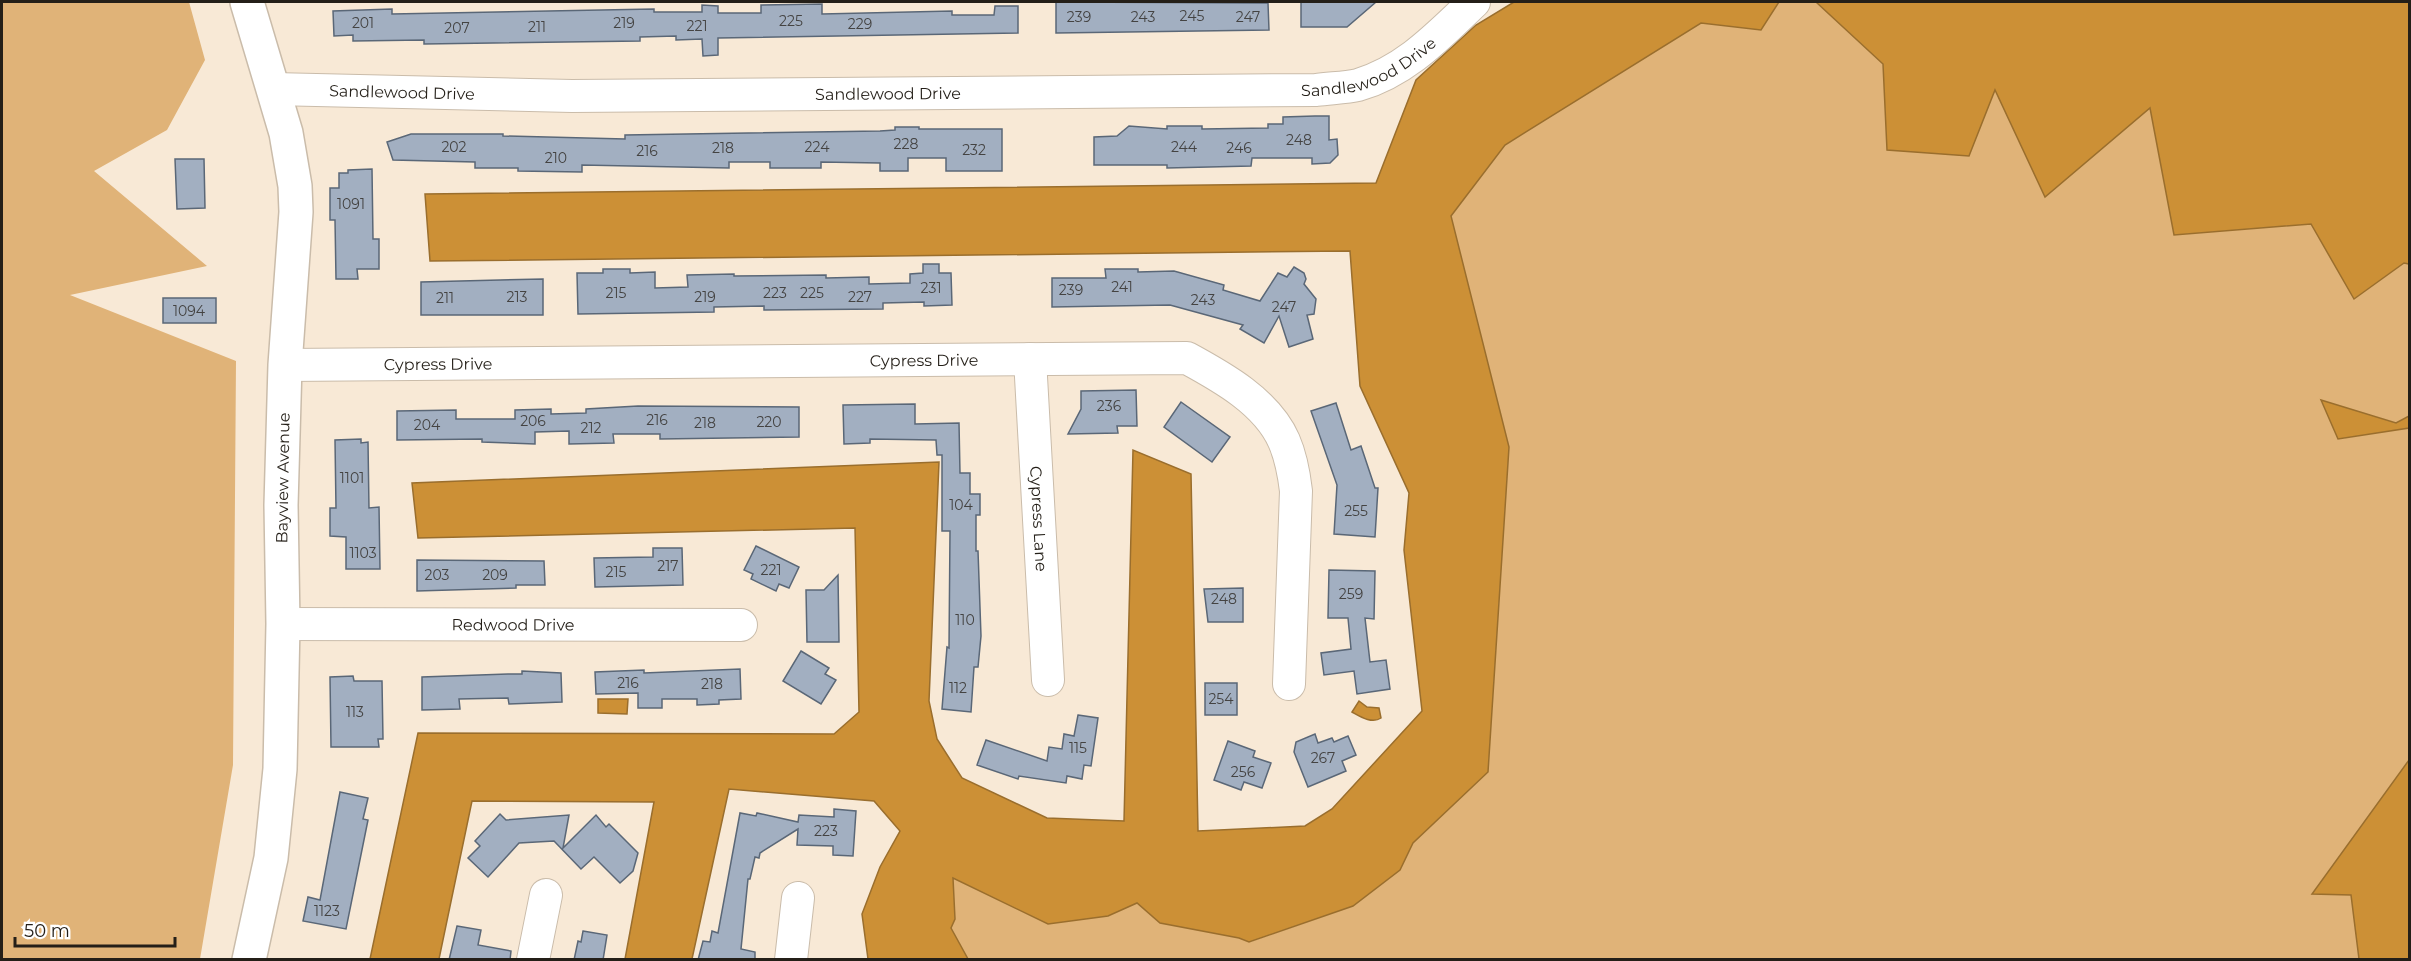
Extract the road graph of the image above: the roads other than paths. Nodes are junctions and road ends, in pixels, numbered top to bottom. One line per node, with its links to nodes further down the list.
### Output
1 (247, 2): 3 (main road, Bayview Avenue)
2 (1474, 2): 3 (street, Sandlewood Drive)
3 (273, 89): 5 (main road, Bayview Avenue)
4 (1030, 359): 5 (street, Cypress Drive); 8 (street, Cypress Lane); 9 (street, Cypress Drive)
5 (285, 365): 6 (main road, Bayview Avenue)
6 (283, 624): 7 (street, Redwood Drive); 12 (main road, Bayview Avenue)
7 (741, 624)
8 (1048, 680)
9 (1289, 684)
10 (546, 895): 13 (street)
11 (798, 898): 14 (street)
12 (249, 960)
13 (533, 960)
14 (791, 960)

